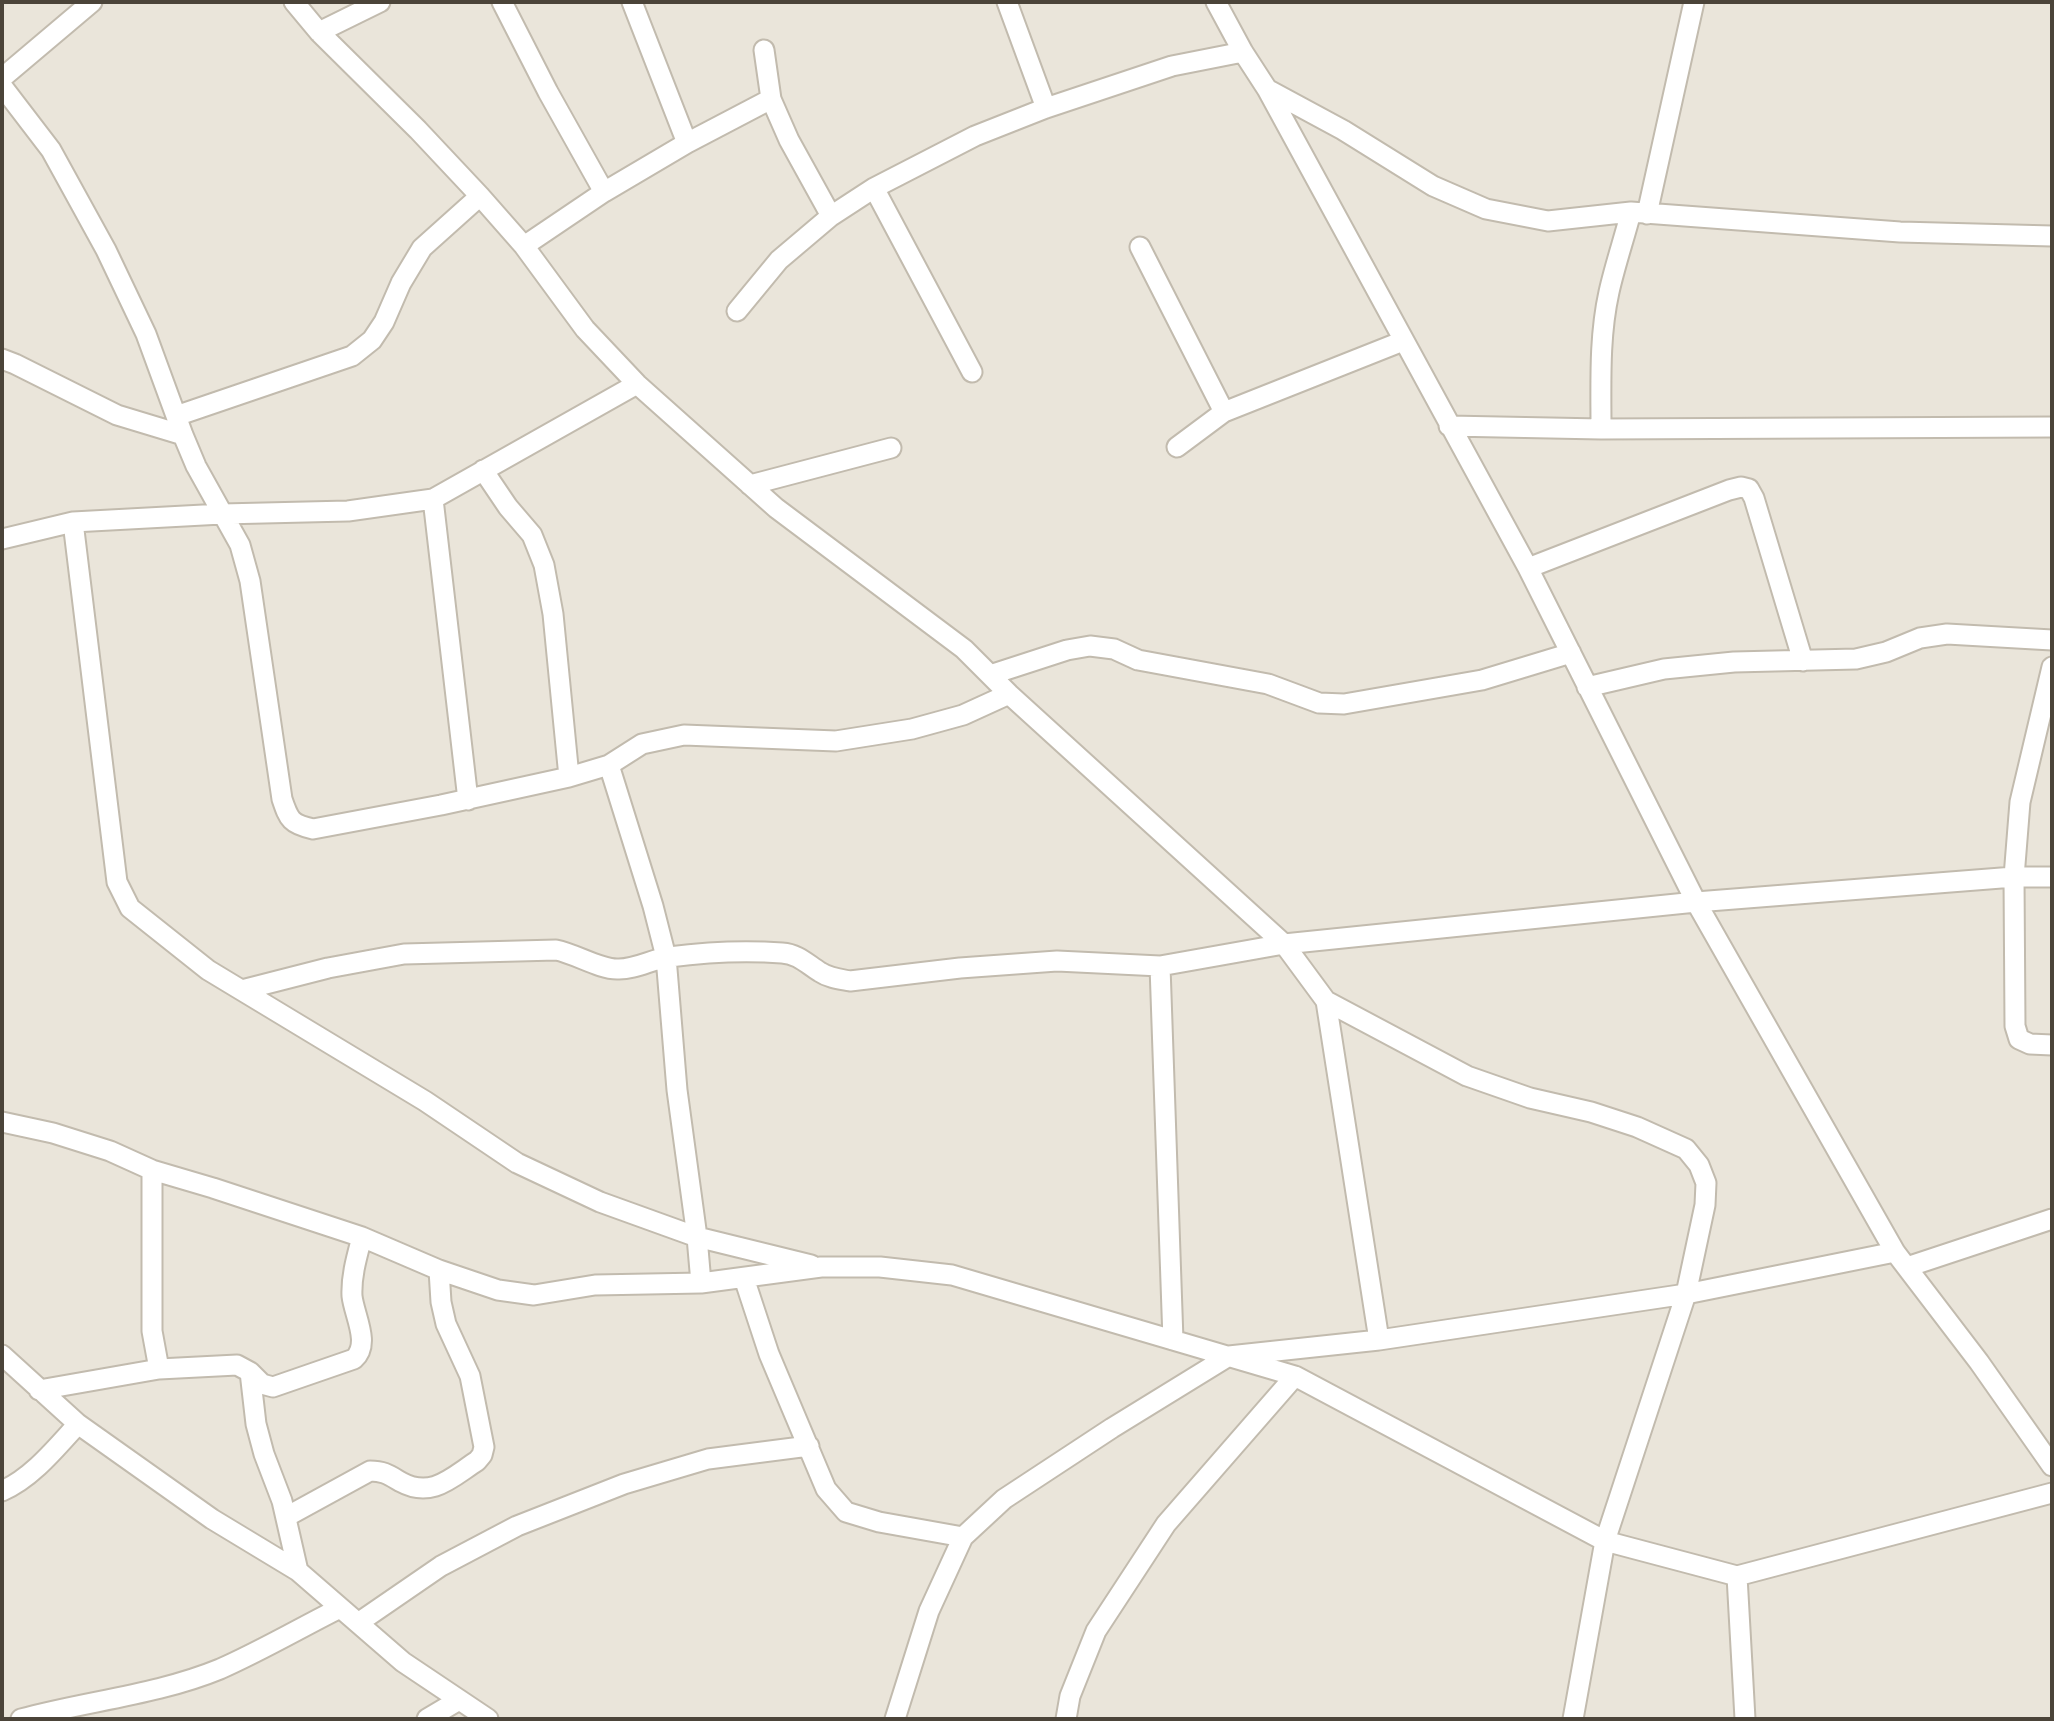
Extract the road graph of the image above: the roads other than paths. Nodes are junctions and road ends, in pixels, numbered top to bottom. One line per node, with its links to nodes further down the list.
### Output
1 (92, 2): 12 (street)
2 (294, 2): 9 (street)
3 (380, 2): 9 (street)
4 (502, 2): 19 (street)
5 (632, 2): 17 (street)
6 (1007, 2): 16 (street)
7 (1216, 2): 11 (street)
8 (1694, 2): 21 (street)
9 (319, 32): 20 (street)
10 (764, 50): 15 (street)
11 (1244, 52): 14 (street); 16 (street)
12 (2, 78)
13 (2, 86): 32 (street)
14 (1267, 89): 21 (street); 27 (street)
15 (771, 99): 17 (street); 22 (street)
16 (1046, 108): 18 (street)
17 (687, 143): 19 (street)
18 (874, 188): 22 (street); 29 (street)
19 (604, 192): 24 (street)
20 (480, 196): 24 (street); 32 (street)
21 (1639, 213): 23 (street); 35 (street)
22 (831, 216): 26 (street)
23 (2052, 236)
24 (524, 246): 30 (street)
25 (1140, 247): 31 (street)
26 (737, 311)
27 (1404, 341): 31 (street); 33 (street)
28 (2, 359): 36 (street)
29 (972, 372)
30 (637, 384): 39 (street); 40 (street)
31 (1224, 412): 37 (street)
32 (176, 416): 36 (street)
33 (1449, 426): 35 (street); 45 (street)
34 (2052, 427): 35 (street)
35 (1601, 429)
36 (183, 435): 42 (street)
37 (1177, 447)
38 (891, 448): 40 (street)
39 (484, 470): 41 (street); 54 (street)
40 (750, 485): 50 (street)
41 (433, 499): 42 (street); 55 (street)
42 (222, 514): 43 (street); 55 (street)
43 (73, 522): 44 (street); 62 (street)
44 (2, 539)
45 (1528, 568): 47 (street); 48 (street)
46 (2052, 640): 48 (street)
47 (1571, 653): 50 (street); 51 (street)
48 (1803, 661): 51 (street)
49 (2052, 667): 56 (street)
50 (990, 675): 52 (street)
51 (1587, 687): 58 (street)
52 (1009, 694): 53 (street); 59 (street)
53 (609, 765): 54 (street); 60 (street)
54 (569, 777): 55 (street)
55 (468, 800)
56 (2014, 877): 57 (street); 58 (street); 64 (street)
57 (2052, 877)
58 (1696, 902): 59 (street); 70 (street)
59 (1284, 944): 61 (street); 63 (street)
60 (666, 957): 61 (street); 62 (street); 69 (street)
61 (1160, 966): 76 (street)
62 (242, 990): 69 (street)
63 (1326, 1001): 75 (street); 77 (street)
64 (2052, 1045)
65 (2, 1122): 66 (street)
66 (152, 1170): 68 (street); 80 (street)
67 (2052, 1219): 70 (street)
68 (362, 1237): 72 (street); 81 (street)
69 (697, 1237): 71 (street); 74 (street)
70 (1901, 1260): 75 (street); 86 (street)
71 (821, 1267): 73 (street); 76 (street)
72 (439, 1270): 74 (street); 89 (street)
73 (744, 1278): 74 (street); 85 (street)
74 (701, 1283)
75 (1686, 1294): 77 (street); 91 (street)
76 (1173, 1340): 79 (street)
77 (1379, 1340): 79 (street)
78 (2, 1355): 83 (street)
79 (1229, 1356): 82 (street); 90 (street)
80 (159, 1369): 81 (street); 83 (street)
81 (250, 1372): 89 (street)
82 (1295, 1377): 91 (street); 101 (street)
83 (39, 1391): 84 (street)
84 (78, 1424): 87 (street); 92 (street)
85 (808, 1446): 90 (street); 95 (street)
86 (2052, 1466)
87 (2, 1491)
88 (2052, 1493): 93 (street)
89 (286, 1517): 92 (street)
90 (963, 1538): 100 (street)
91 (1605, 1541): 93 (street); 102 (street)
92 (298, 1572): 94 (street)
93 (1737, 1576): 103 (street)
94 (340, 1608): 95 (street); 97 (street)
95 (358, 1623): 96 (street)
96 (459, 1700): 98 (street); 99 (street)
97 (21, 1719)
98 (427, 1719)
99 (488, 1719)
100 (894, 1719)
101 (1066, 1719)
102 (1573, 1719)
103 (1745, 1719)

